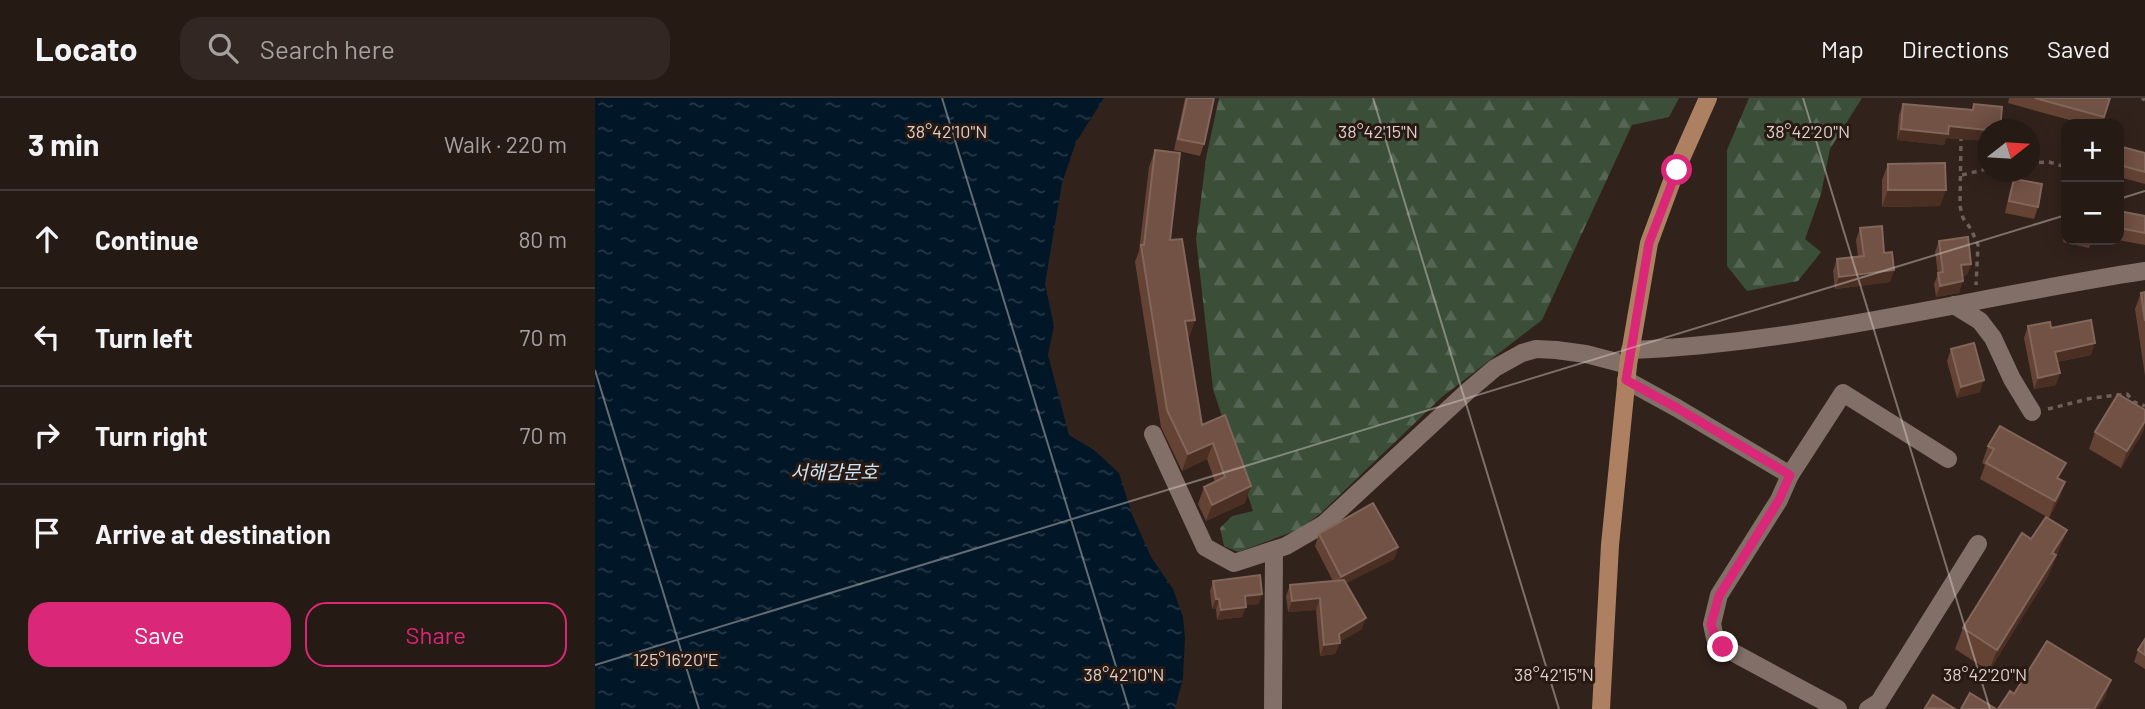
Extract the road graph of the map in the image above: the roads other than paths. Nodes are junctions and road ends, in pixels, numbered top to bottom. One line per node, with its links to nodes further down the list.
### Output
1 (1708, 98): 4 (main road)
2 (2145, 271): 3 (street)
3 (1954, 305): 4 (street); 5 (street)
4 (1628, 365): 8 (street); 10 (street); 12 (main road)
5 (2032, 412)
6 (1153, 434): 10 (street)
7 (1948, 459): 8 (street)
8 (1790, 475): 13 (street)
9 (1978, 544): 14 (street)
10 (1274, 551): 11 (street)
11 (1273, 709)
12 (1601, 709)
13 (1838, 709)
14 (1868, 709)

